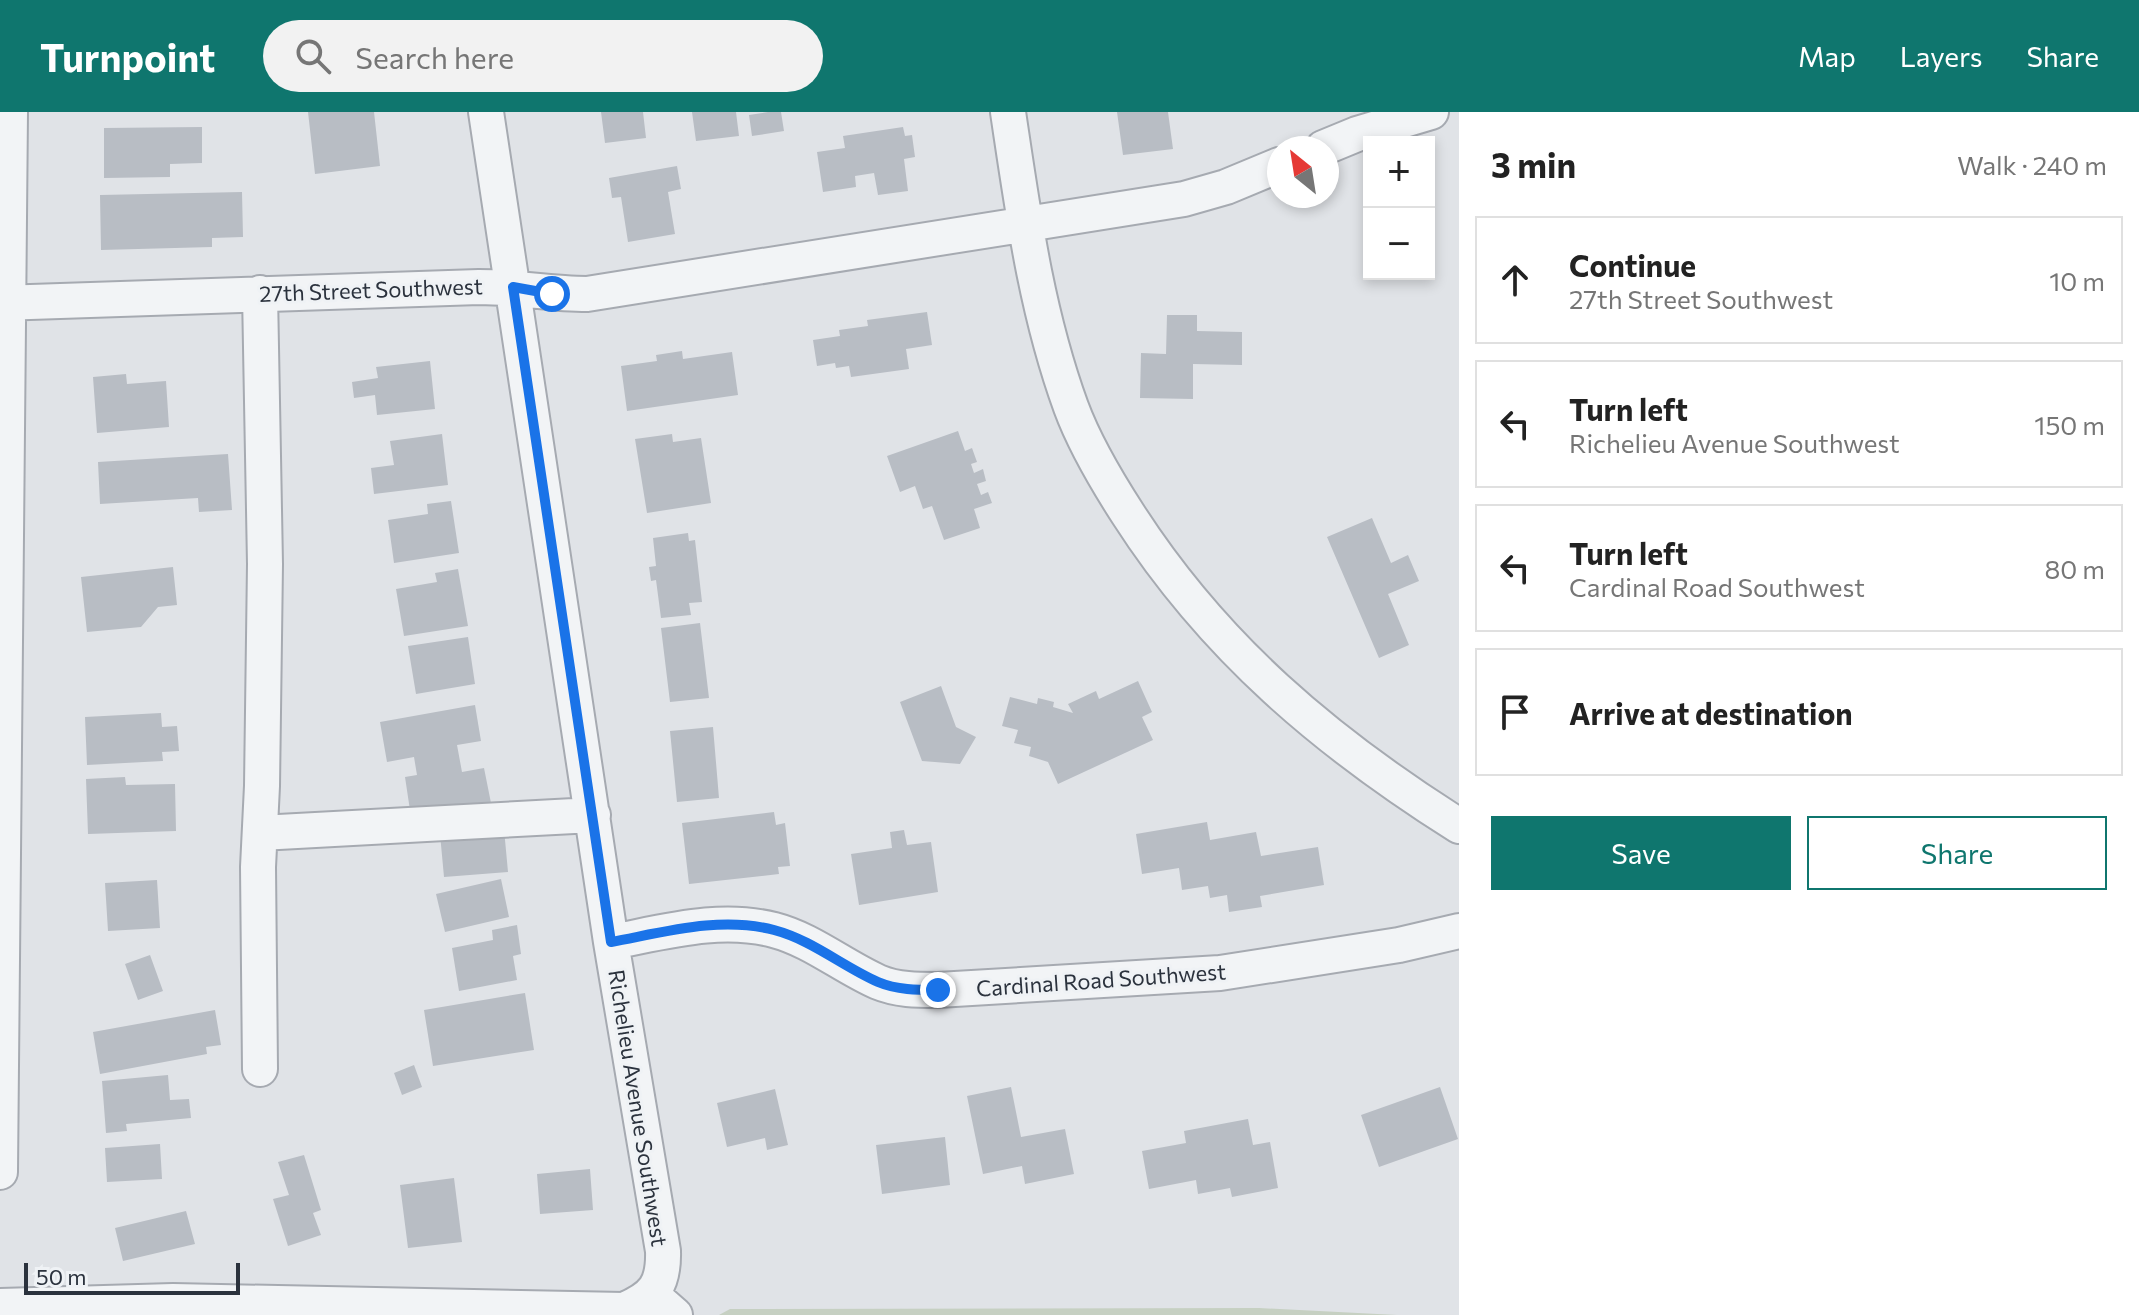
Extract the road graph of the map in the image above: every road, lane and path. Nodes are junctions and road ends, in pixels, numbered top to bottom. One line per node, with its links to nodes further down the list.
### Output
1 (10, 112): 10 (street)
2 (486, 112): 8 (street, Richelieu Avenue Southwest)
3 (1008, 112): 7 (street)
4 (1431, 112): 5 (street)
5 (1339, 141)
6 (1267, 170): 7 (street, 27th Street Southwest)
7 (1025, 226): 8 (street, 27th Street Southwest); 12 (street)
8 (513, 287): 9 (street, 27th Street Southwest); 11 (street, Richelieu Avenue Southwest)
9 (260, 293): 10 (street, 27th Street Southwest); 13 (street)
10 (4, 303): 14 (street)
11 (593, 815): 13 (street); 16 (street, Richelieu Avenue Southwest)
12 (1459, 826)
13 (260, 833): 17 (street)
14 (2, 907): 18 (street)
15 (1459, 931): 16 (street, Cardinal Road Southwest)
16 (611, 942): 19 (street, Richelieu Avenue Southwest)
17 (260, 1069)
18 (0, 1172)
19 (663, 1304): 20 (street)
20 (0, 1306)

